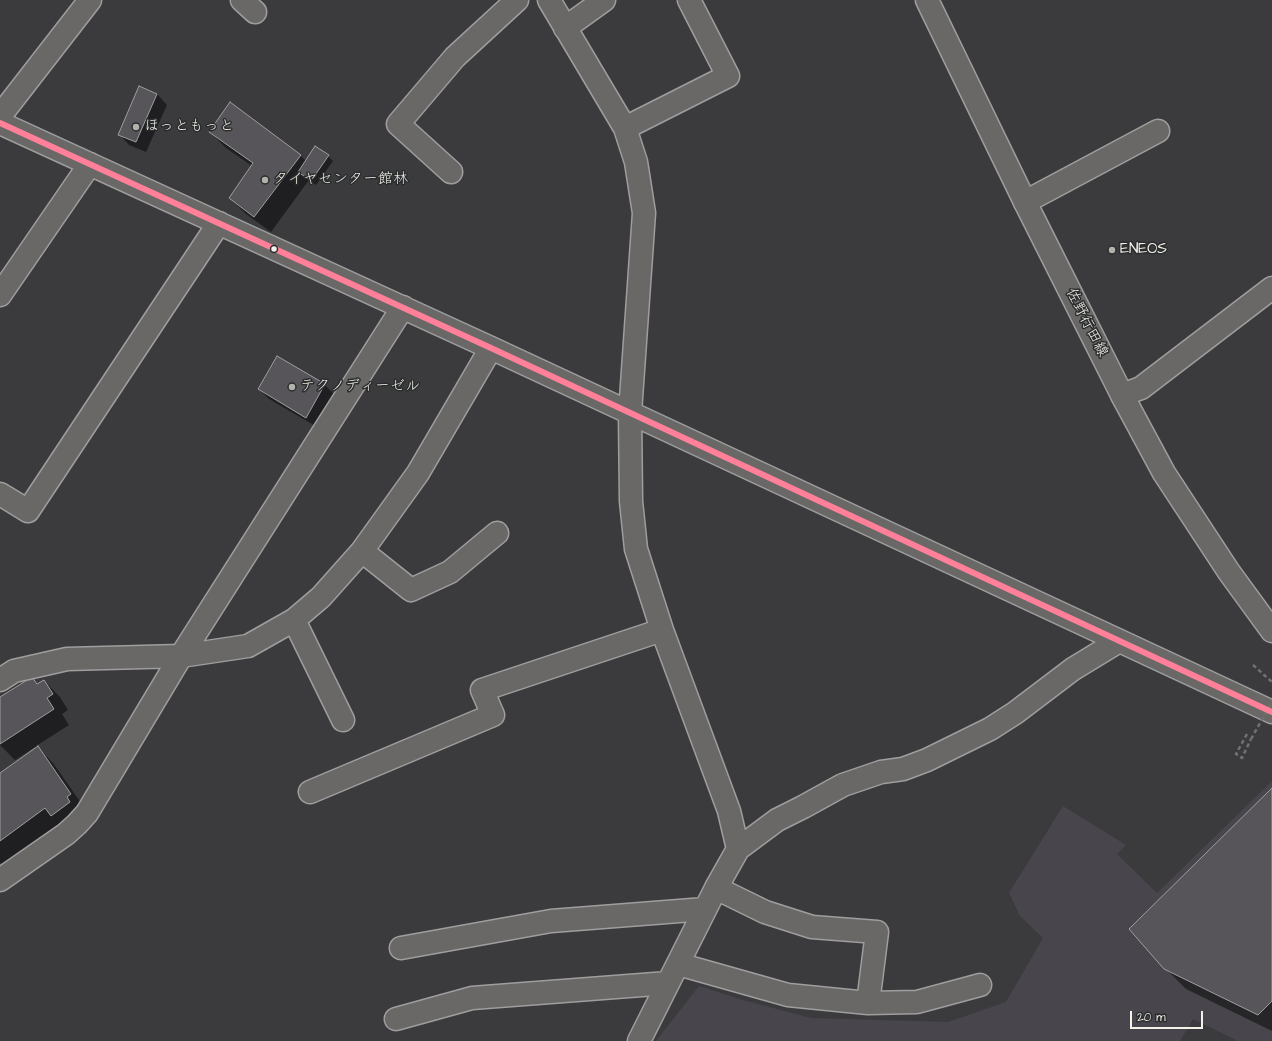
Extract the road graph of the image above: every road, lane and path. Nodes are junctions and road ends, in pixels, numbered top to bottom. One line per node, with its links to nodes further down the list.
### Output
1 (90, 0): 8 (street)
2 (517, 0): 13 (street)
3 (549, 0): 7 (street)
4 (604, 0): 7 (street)
5 (689, 0): 10 (street)
6 (927, 0): 14 (street, 佐野行田線)
7 (565, 28): 10 (street)
8 (0, 116)
9 (0, 123): 12 (street)
10 (625, 128): 21 (street)
11 (1158, 131): 14 (street)
12 (90, 164): 15 (street); 17 (street)
13 (451, 172)
14 (1025, 202): 20 (street, 佐野行田線)
15 (219, 224): 18 (street); 22 (street)
16 (1272, 288): 20 (street)
17 (0, 295)
18 (403, 307): 19 (street); 29 (street)
19 (491, 348): 21 (street); 24 (street)
20 (1122, 395): 27 (street, 佐野行田線)
21 (630, 413): 26 (street); 28 (street)
22 (0, 494)
23 (498, 533): 24 (street)
24 (362, 551): 25 (street)
25 (294, 620): 29 (street); 35 (street)
26 (662, 630): 37 (street); 38 (street)
27 (1272, 631)
28 (1119, 641): 34 (street); 38 (street)
29 (181, 656): 31 (street); 39 (street)
30 (1253, 665): 32 (path)
31 (0, 680)
32 (1272, 682)
33 (1272, 702): 36 (path, bridge)
34 (1272, 712)
35 (343, 720)
36 (1247, 734)
37 (310, 792)
38 (738, 849): 40 (street)
39 (0, 880)
40 (716, 888): 41 (street); 46 (street)
41 (705, 909): 42 (street); 43 (street)
42 (401, 948)
43 (678, 964): 44 (street); 46 (street)
44 (668, 983): 47 (street); 48 (street)
45 (980, 985): 46 (street)
46 (868, 1003)
47 (396, 1019)
48 (639, 1041)

